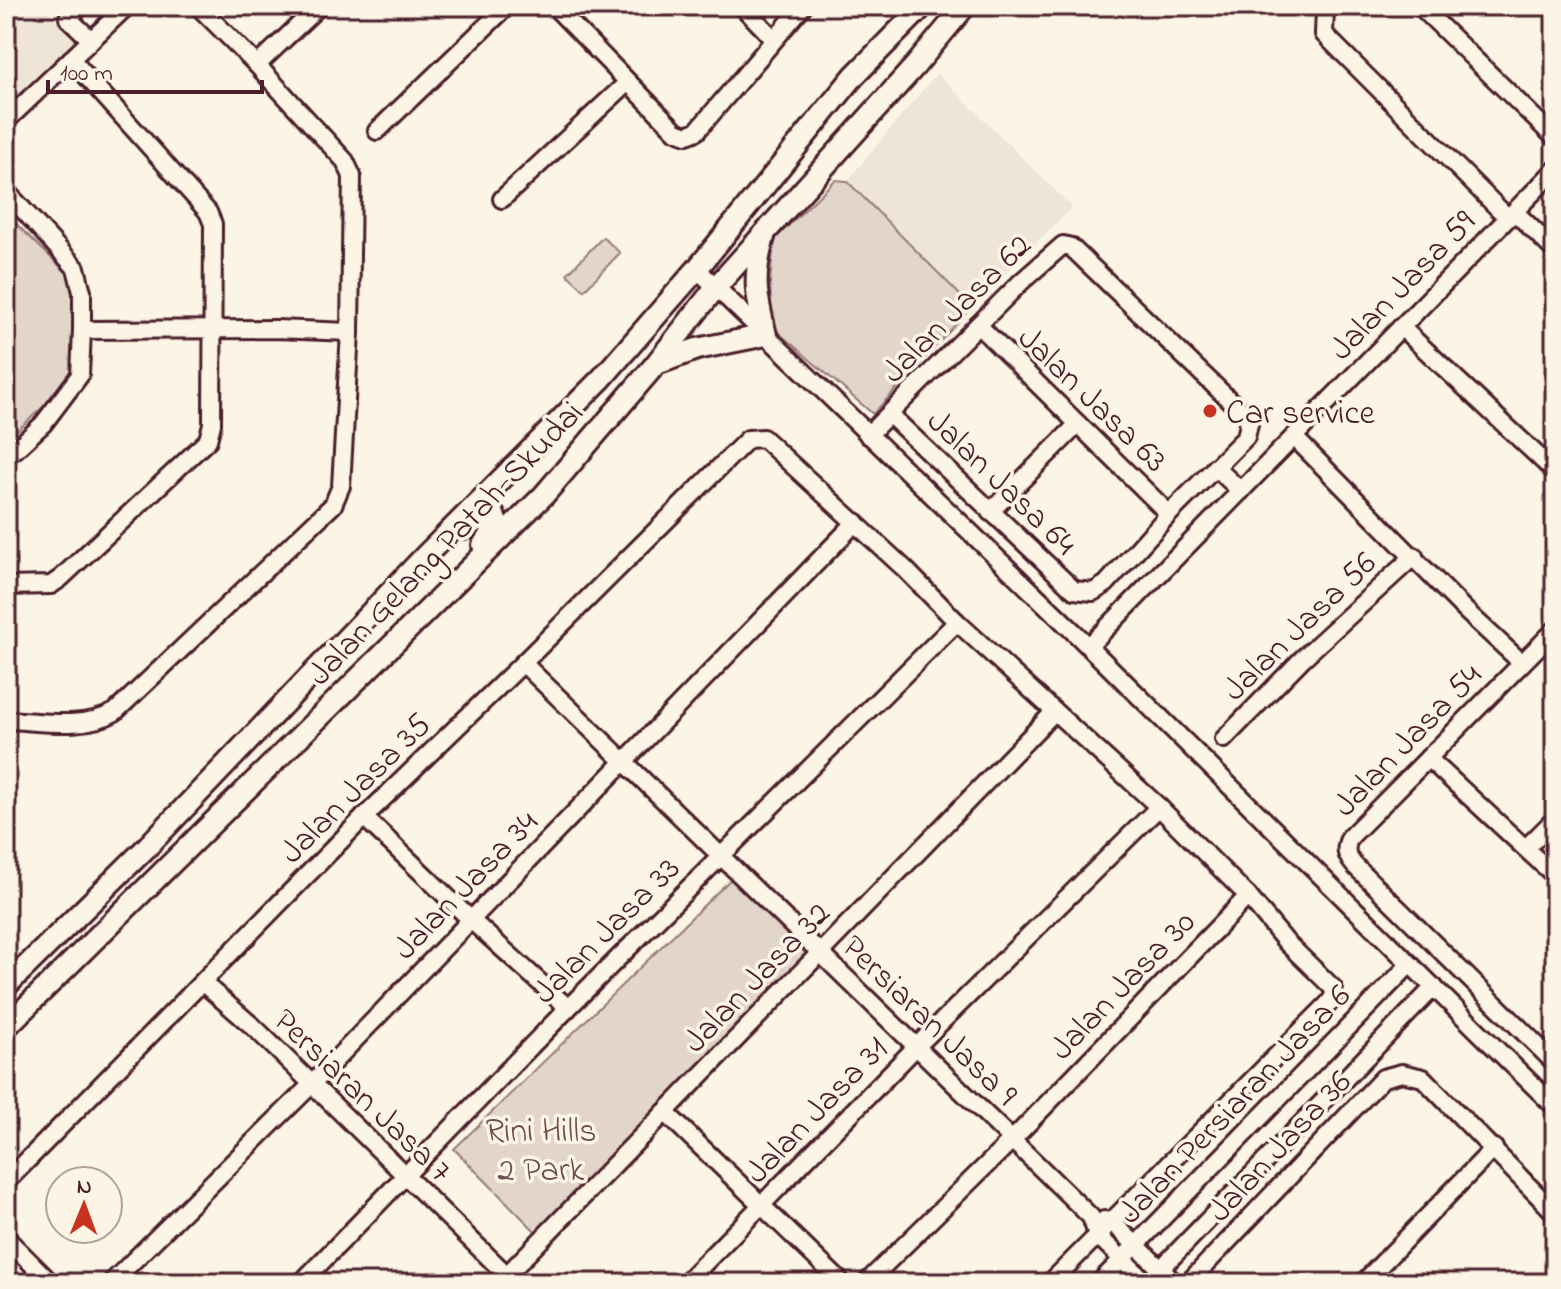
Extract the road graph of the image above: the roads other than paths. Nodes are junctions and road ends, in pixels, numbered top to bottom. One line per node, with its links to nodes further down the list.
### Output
1 (81, 6): 13 (street)
2 (127, 6): 15 (street)
3 (198, 6): 17 (street)
4 (319, 6): 17 (street)
5 (507, 6): 20 (street)
6 (554, 6): 18 (street)
7 (742, 6): 14 (street)
8 (803, 6): 14 (street)
9 (965, 6): 26 (main road, Jalan Gelang Patah-Skudai)
10 (1420, 6): 21 (street)
11 (916, 9): 28 (main road, Jalan Gelang Patah-Skudai)
12 (1325, 9): 25 (street)
13 (63, 12): 15 (street)
14 (774, 39): 18 (street)
15 (91, 40): 16 (street)
16 (71, 59): 19 (street); 32 (street)
17 (257, 65): 34 (street)
18 (627, 83): 24 (street)
19 (6, 121)
20 (377, 131)
21 (1555, 138)
22 (1555, 170): 25 (street, Jalan Jasa 59)
23 (6, 191): 33 (street)
24 (502, 199)
25 (1511, 215): 27 (street); 31 (street, Jalan Jasa 59)
26 (765, 232): 29 (main road, Jalan Gelang Patah-Skudai); 35 (main road)
27 (1555, 251)
28 (697, 269): 29 (street); 48 (main road, Jalan Gelang Patah-Skudai)
29 (716, 287): 35 (street); 36 (main road, Jalan Gelang Patah-Skudai)
30 (978, 325): 37 (street, Jalan Jasa 62); 38 (street, Jalan Jasa 63); 42 (street, Jalan Jasa 62)
31 (1401, 327): 40 (street, Jalan Jasa 59); 43 (street)
32 (215, 329): 33 (street); 34 (street); 51 (street)
33 (82, 330): 41 (street)
34 (350, 332): 59 (street)
35 (766, 335): 36 (main road); 39 (street)
36 (655, 365): 50 (main road, Jalan Gelang Patah-Skudai)
37 (890, 415): 39 (street, Jalan Jasa 62); 45 (street, Jalan Jasa 64)
38 (1078, 424): 45 (street); 46 (street, Jalan Jasa 63)
39 (868, 435): 55 (street)
40 (1294, 437): 44 (street, Jalan Jasa 59); 49 (street)
41 (6, 454)
42 (1215, 467): 44 (street); 46 (street, Jalan Jasa 62)
43 (1555, 472)
44 (1241, 491): 55 (street, Jalan Jasa 59)
45 (990, 512): 52 (street, Jalan Jasa 64)
46 (1169, 514): 52 (street, Jalan Jasa 62)
47 (856, 522): 53 (street); 56 (street, Jalan Jasa 35); 62 (street, Jalan Jasa 34)
48 (425, 556): 50 (main road); 74 (main road, Jalan Gelang Patah-Skudai)
49 (1414, 556): 57 (street); 60 (street, Jalan Jasa 56)
50 (456, 581): 77 (main road, Jalan Gelang Patah-Skudai)
51 (6, 586)
52 (1074, 590)
53 (957, 622): 58 (street); 67 (street, Jalan Jasa 33)
54 (1555, 630): 57 (street, Jalan Jasa 54)
55 (1089, 646): 72 (street)
56 (523, 663): 62 (street, Persiaran Jasa 9); 64 (street, Jalan Jasa 35)
57 (1522, 663): 61 (street, Jalan Jasa 54)
58 (1054, 712): 63 (street); 71 (street, Jalan Jasa 32)
59 (6, 720)
60 (1224, 739)
61 (1428, 758): 66 (street); 79 (street, Jalan Jasa 54)
62 (625, 761): 67 (street, Persiaran Jasa 9); 70 (street, Jalan Jasa 34)
63 (1159, 807): 69 (street); 78 (street, Jalan Jasa 31)
64 (364, 817): 70 (street); 73 (street, Jalan Jasa 35)
65 (1555, 819): 66 (street)
66 (1527, 847): 68 (street)
67 (721, 855): 71 (street, Persiaran Jasa 9); 76 (street, Jalan Jasa 33)
68 (1555, 876)
69 (1248, 896): 83 (street, Jalan Jasa 30); 90 (street)
70 (471, 920): 76 (street); 80 (street, Jalan Jasa 34)
71 (820, 952): 78 (street, Persiaran Jasa 9); 82 (street, Jalan Jasa 32)
72 (1410, 964): 75 (street); 93 (street, Jalan Persiaran Jasa 6)
73 (203, 983): 80 (street, Persiaran Jasa 7); 86 (street, Jalan Jasa 35)
74 (6, 986)
75 (1434, 987): 81 (street); 95 (street, Jalan Persiaran Jasa 6)
76 (568, 1008): 85 (street, Jalan Jasa 33)
77 (6, 1027)
78 (917, 1046): 83 (street, Persiaran Jasa 9); 87 (street, Jalan Jasa 31)
79 (1555, 1063)
80 (312, 1084): 85 (street, Persiaran Jasa 7); 98 (street, Jalan Jasa 34)
81 (1555, 1107)
82 (665, 1112): 87 (street); 96 (street, Jalan Jasa 32)
83 (1012, 1140): 89 (street, Persiaran Jasa 9); 102 (street, Jalan Jasa 30)
84 (1494, 1148): 88 (street); 107 (street, Jalan Jasa 36); 108 (street)
85 (407, 1177): 96 (street, Persiaran Jasa 7); 99 (street, Jalan Jasa 33)
86 (6, 1182)
87 (762, 1207): 100 (street, Jalan Jasa 31); 101 (street)
88 (1555, 1213)
89 (1091, 1217): 90 (street); 91 (street, Persiaran Jasa 9)
90 (1112, 1222): 91 (street); 93 (street)
91 (1097, 1235): 94 (street, Persiaran Jasa 9); 103 (street)
92 (6, 1238): 97 (street)
93 (1135, 1246): 94 (street, Jalan Persiaran Jasa 6); 95 (street)
94 (1122, 1260): 104 (street, Jalan Persiaran Jasa 6); 105 (street, Persiaran Jasa 9)
95 (1160, 1269): 105 (street, Jalan Persiaran Jasa 6); 106 (street)
96 (507, 1280)
97 (51, 1283)
98 (111, 1283)
99 (301, 1283)
100 (685, 1283)
101 (842, 1283)
102 (866, 1283)
103 (1050, 1283)
104 (1099, 1283)
105 (1147, 1283)
106 (1175, 1283)
107 (1188, 1283)
108 (1363, 1283)

